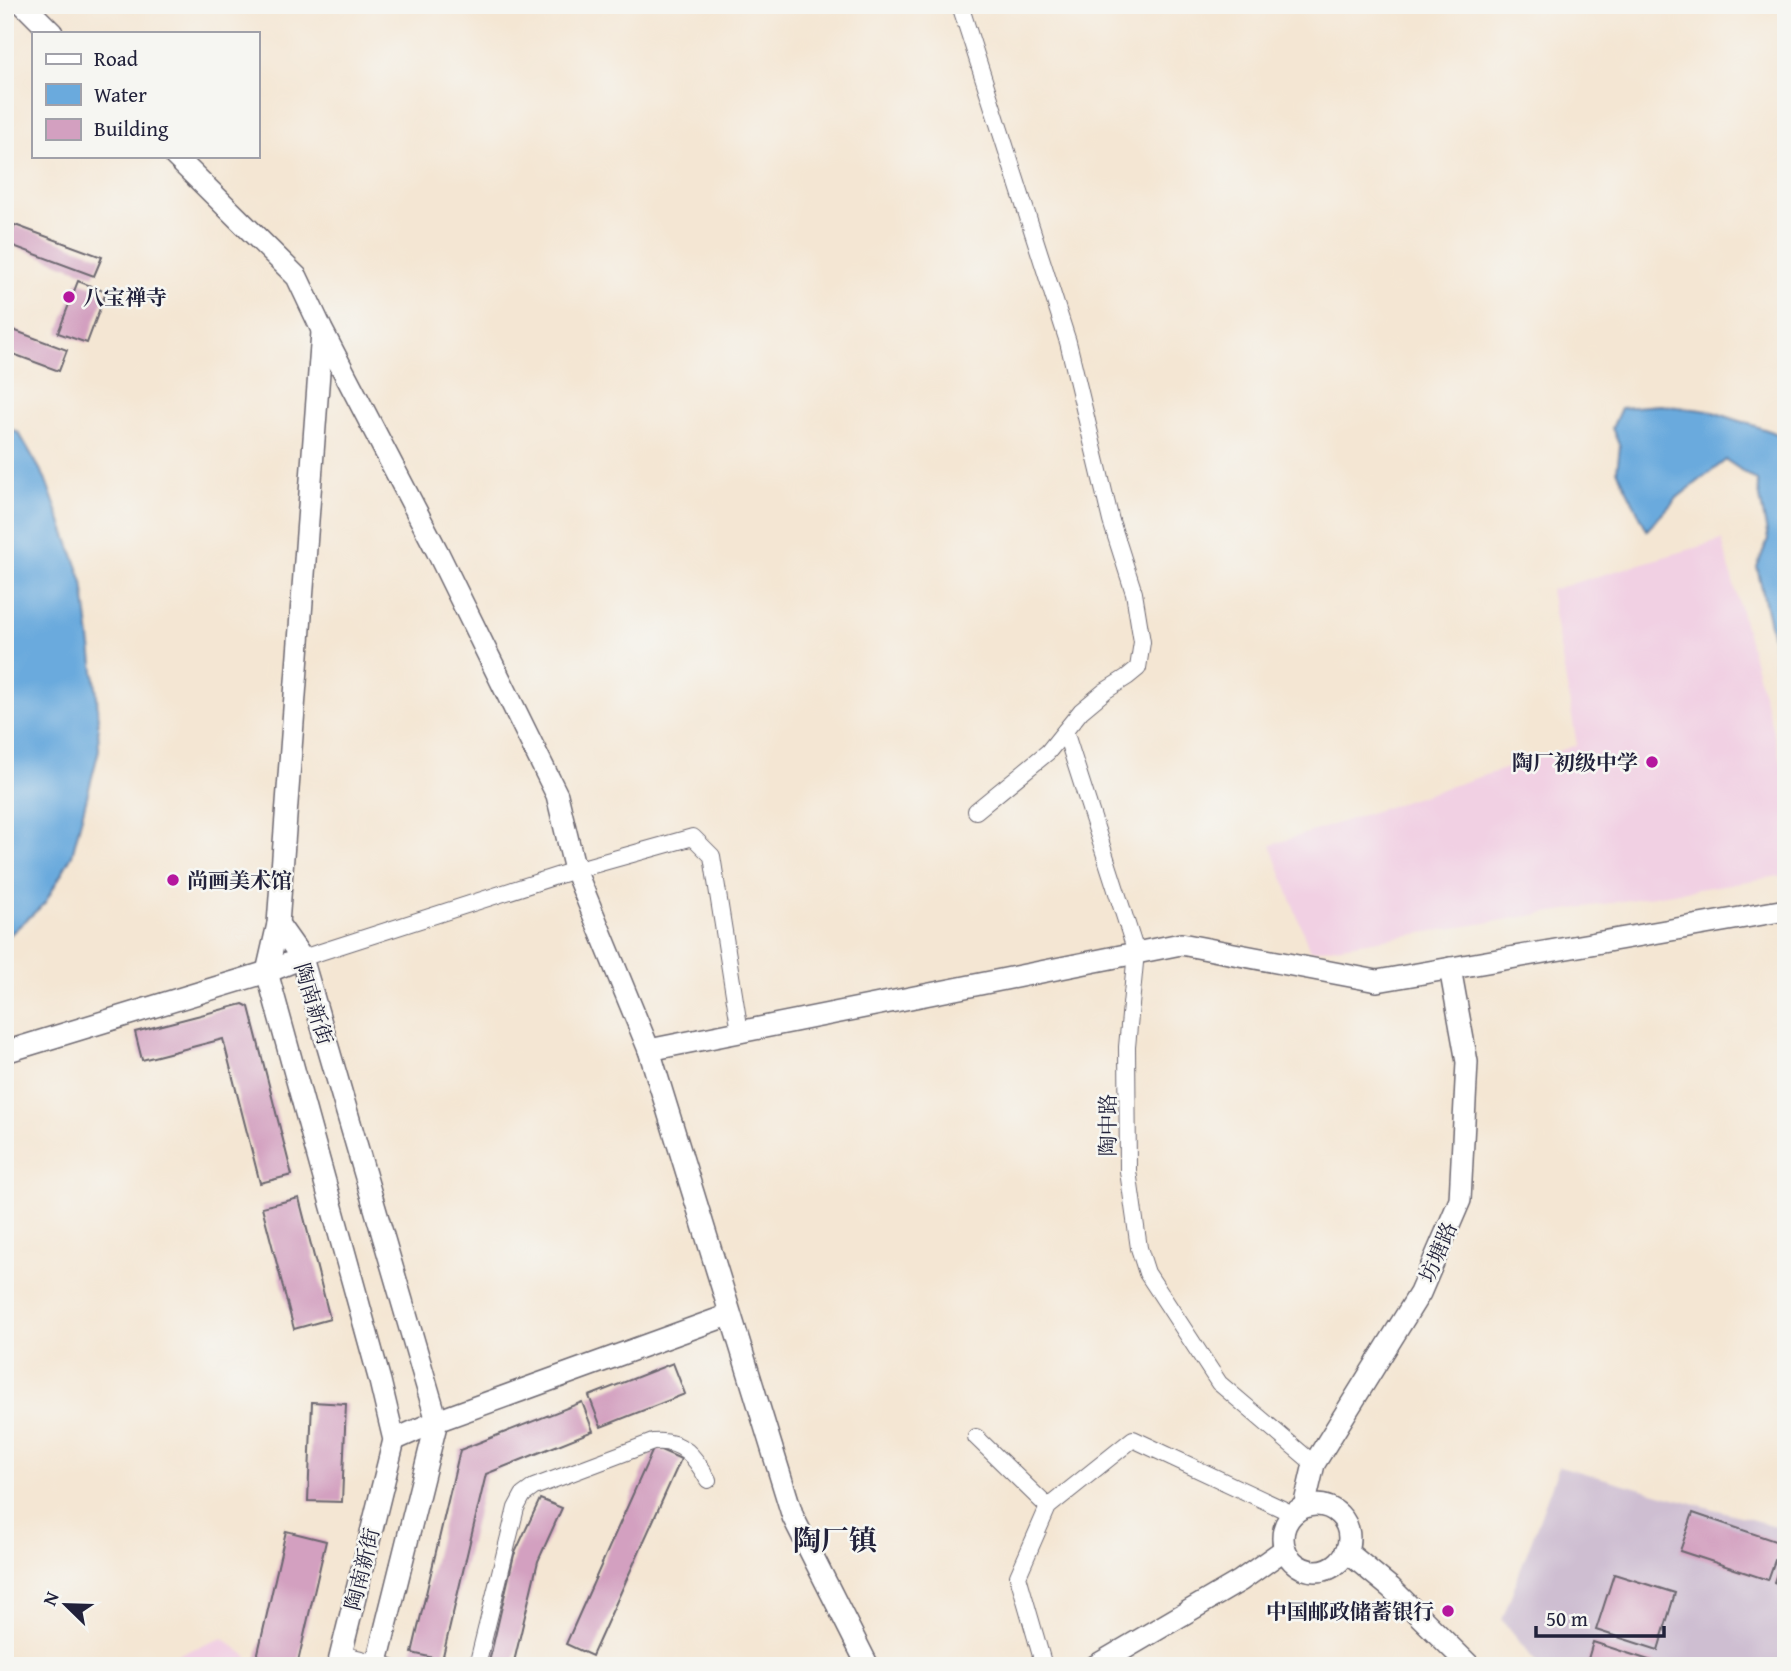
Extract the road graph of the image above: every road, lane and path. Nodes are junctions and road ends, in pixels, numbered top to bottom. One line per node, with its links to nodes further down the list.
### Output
1 (24, 5): 3 (street)
2 (960, 5): 6 (street)
3 (51, 32)
4 (177, 158): 5 (street)
5 (322, 330): 8 (street); 10 (street)
6 (1065, 731): 7 (street); 11 (street, 陶中路)
7 (976, 811)
8 (575, 870): 12 (street); 15 (street); 16 (street)
9 (1786, 909): 13 (street)
10 (278, 924): 12 (street, 陶南新街); 14 (street, 陶南新街)
11 (1136, 953): 13 (street); 15 (street); 22 (street, 陶中路)
12 (302, 958): 14 (street); 19 (street, 陶南新街)
13 (1450, 968): 22 (street, 坊塘路)
14 (267, 972): 17 (street); 21 (street, 陶南新街)
15 (740, 1032): 16 (street)
16 (649, 1050): 18 (street)
17 (5, 1052)
18 (729, 1315): 19 (street); 31 (street)
19 (437, 1421): 21 (street); 29 (street, 陶南新街)
20 (976, 1437): 24 (street)
21 (394, 1440): 28 (street, 陶南新街)
22 (1314, 1464): 25 (street, 坊塘路)
23 (708, 1480): 30 (street)
24 (1048, 1507): 25 (street); 32 (street)
25 (1298, 1510): 26 (street); 27 (street)
26 (1285, 1549): 27 (street); 33 (street)
27 (1346, 1551): 34 (street)
28 (340, 1660): 29 (street)
29 (381, 1665)
30 (477, 1666)
31 (867, 1666)
32 (1044, 1666)
33 (1095, 1666)
34 (1470, 1666)

